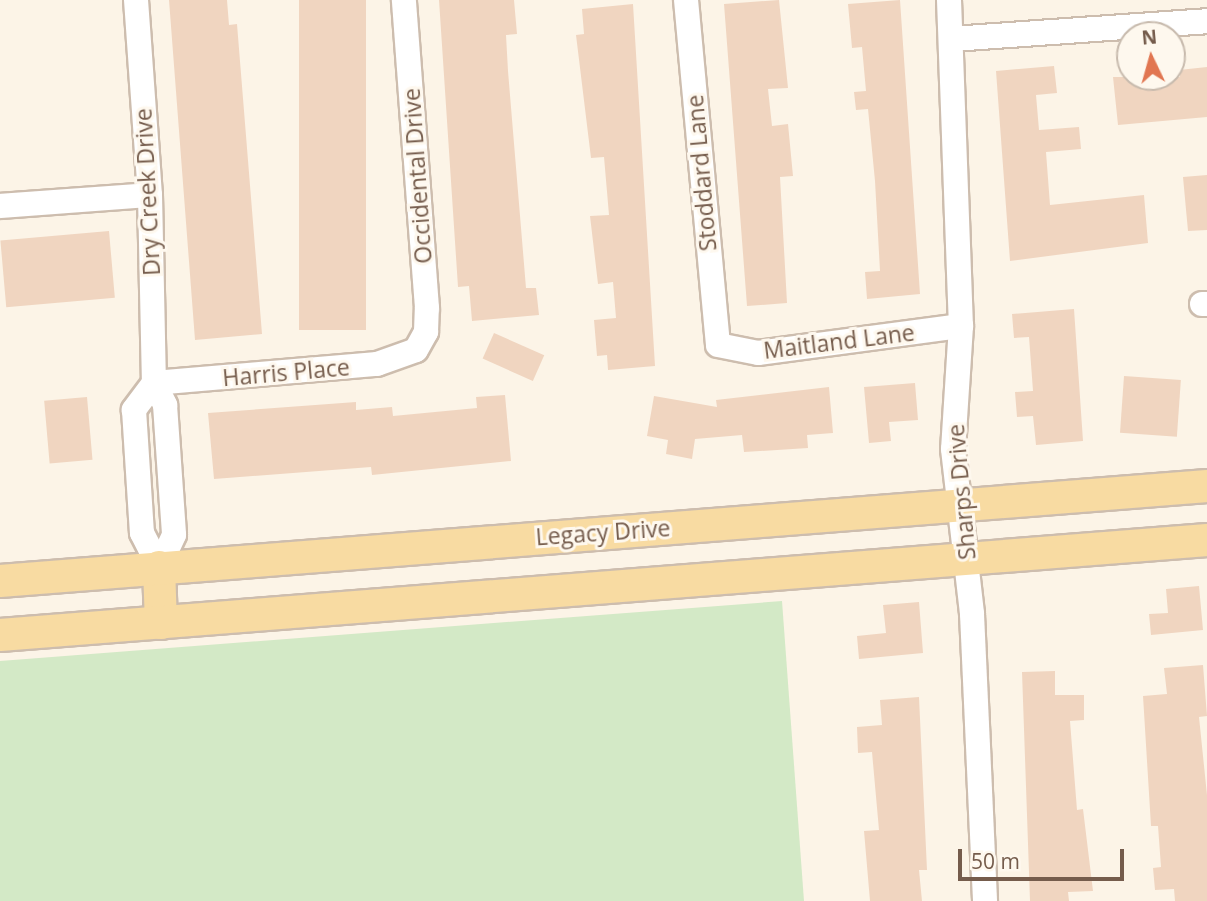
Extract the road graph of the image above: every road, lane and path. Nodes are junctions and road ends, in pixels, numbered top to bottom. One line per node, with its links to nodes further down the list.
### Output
1 (136, 0): 7 (street, Dry Creek Drive)
2 (404, 0): 11 (street, Occidental Drive)
3 (686, 0): 10 (street, Stoddard Lane)
4 (948, 0): 6 (street, Sharps Drive)
5 (1207, 21): 6 (street)
6 (952, 39): 9 (street, Sharps Drive)
7 (150, 195): 8 (street); 12 (street, Dry Creek Drive)
8 (0, 206)
9 (961, 326): 10 (street, Maitland Lane); 14 (street, Sharps Drive)
10 (718, 345)
11 (416, 350): 12 (street, Harris Place)
12 (154, 383): 17 (street, Dry Creek Drive)
13 (1207, 486): 14 (main road, Legacy Drive)
14 (962, 505): 16 (street, Sharps Drive); 17 (main road, Legacy Drive)
15 (1207, 540): 16 (main road)
16 (967, 559): 19 (main road); 21 (street, Sharps Drive)
17 (159, 567): 18 (main road, Legacy Drive); 19 (main road)
18 (0, 581)
19 (161, 623): 20 (main road)
20 (0, 635)
21 (985, 901)

